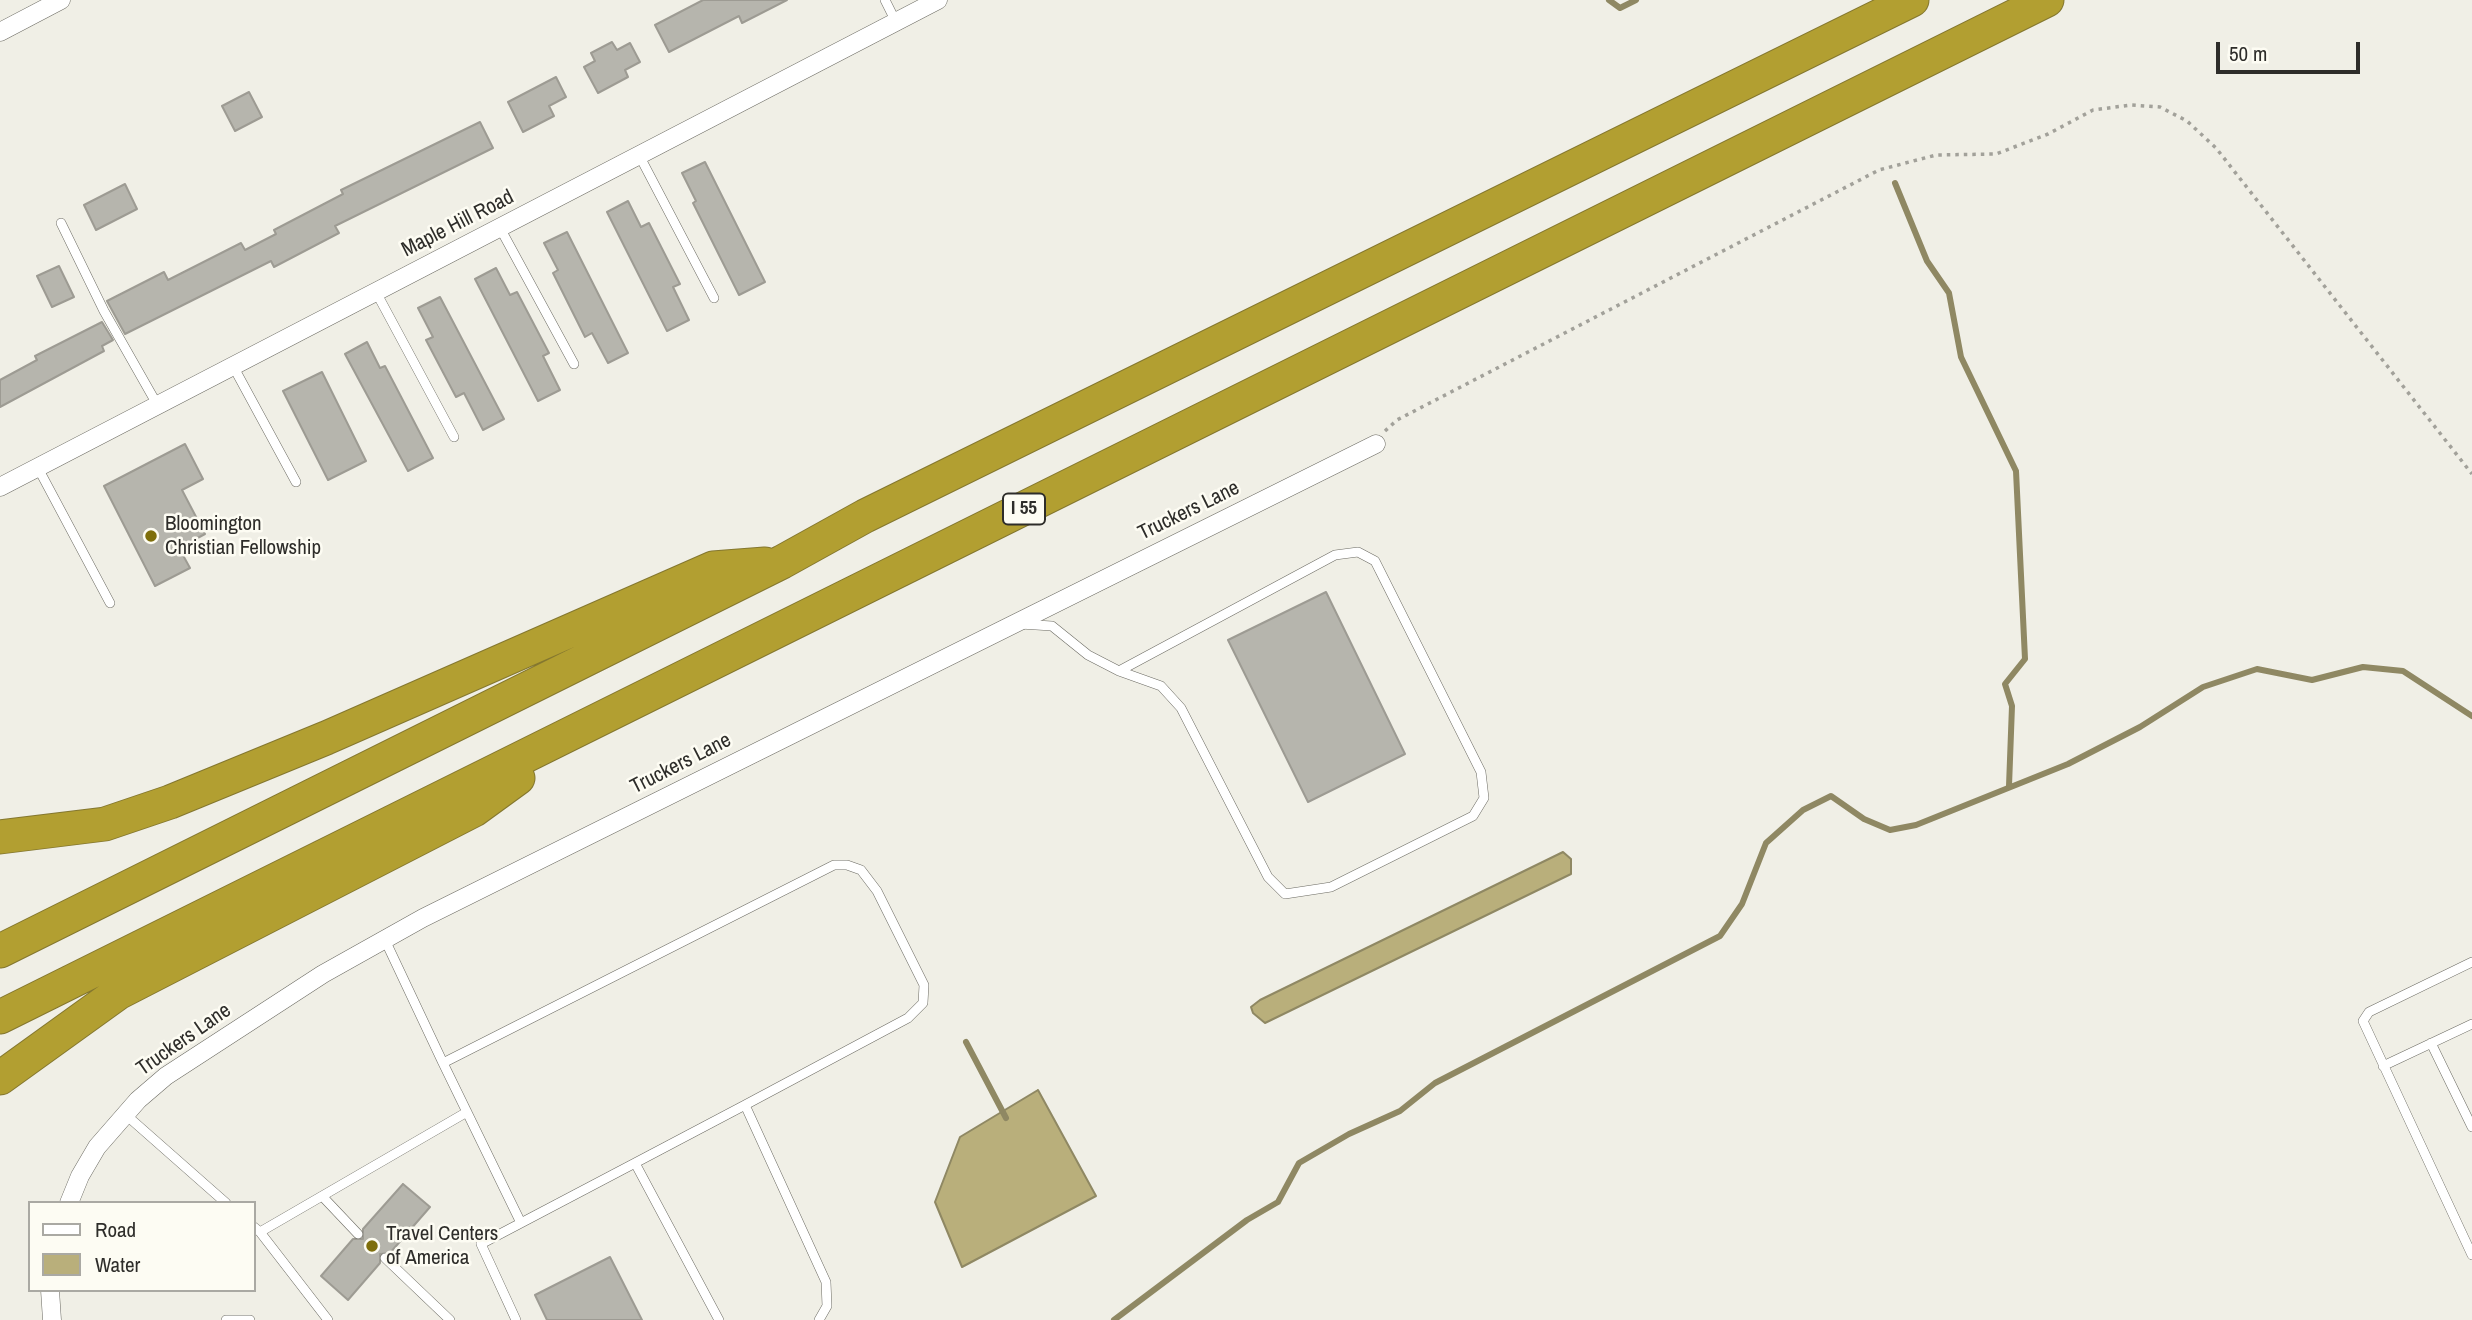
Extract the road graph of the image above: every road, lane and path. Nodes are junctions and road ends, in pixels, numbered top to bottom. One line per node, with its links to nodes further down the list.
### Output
1 (61, 0): 7 (street)
2 (885, 0): 6 (lane)
3 (938, 0): 6 (street, Maple Hill Road)
4 (1912, 0): 22 (highway)
5 (2047, 0): 26 (highway, I 55)
6 (896, 22): 8 (street, Maple Hill Road)
7 (0, 32)
8 (639, 155): 10 (street, Maple Hill Road); 12 (lane)
9 (61, 223): 15 (lane)
10 (500, 228): 11 (street, Maple Hill Road); 13 (lane)
11 (376, 292): 14 (street, Maple Hill Road); 16 (lane)
12 (714, 298)
13 (574, 364)
14 (233, 366): 15 (street, Maple Hill Road); 20 (lane)
15 (158, 406): 18 (street, Maple Hill Road)
16 (454, 437)
17 (1376, 444): 19 (path); 24 (street, Truckers Lane)
18 (38, 468): 21 (street, Maple Hill Road); 23 (lane)
19 (2472, 474)
20 (296, 482)
21 (0, 488)
22 (782, 562): 27 (highway); 29 (highway)
23 (110, 603)
24 (1015, 623): 25 (lane); 28 (street, Truckers Lane)
25 (1119, 671): 25 (lane)
26 (600, 719): 31 (highway, I 55); 36 (highway)
27 (0, 837)
28 (384, 940): 34 (lane); 39 (street, Truckers Lane)
29 (0, 951)
30 (2472, 961): 35 (lane)
31 (0, 1017)
32 (2471, 1028): 33 (lane)
33 (2431, 1044): 35 (lane); 40 (lane)
34 (443, 1063): 37 (lane); 38 (lane)
35 (2383, 1066): 48 (lane)
36 (0, 1078)
37 (745, 1105): 41 (lane); 58 (lane)
38 (467, 1112): 42 (lane); 45 (lane)
39 (125, 1114): 43 (street, Truckers Lane); 44 (lane)
40 (2472, 1127)
41 (635, 1163): 45 (lane); 57 (lane)
42 (323, 1197): 46 (lane); 47 (lane)
43 (70, 1201)
44 (224, 1201)
45 (521, 1223): 56 (lane)
46 (257, 1229): 54 (lane)
47 (358, 1234)
48 (2472, 1255)
49 (385, 1258): 55 (lane)
50 (50, 1292): 51 (street)
51 (52, 1320)
52 (226, 1320): 53 (lane)
53 (250, 1320)
54 (328, 1320)
55 (450, 1320)
56 (516, 1320)
57 (719, 1320)
58 (818, 1320)

